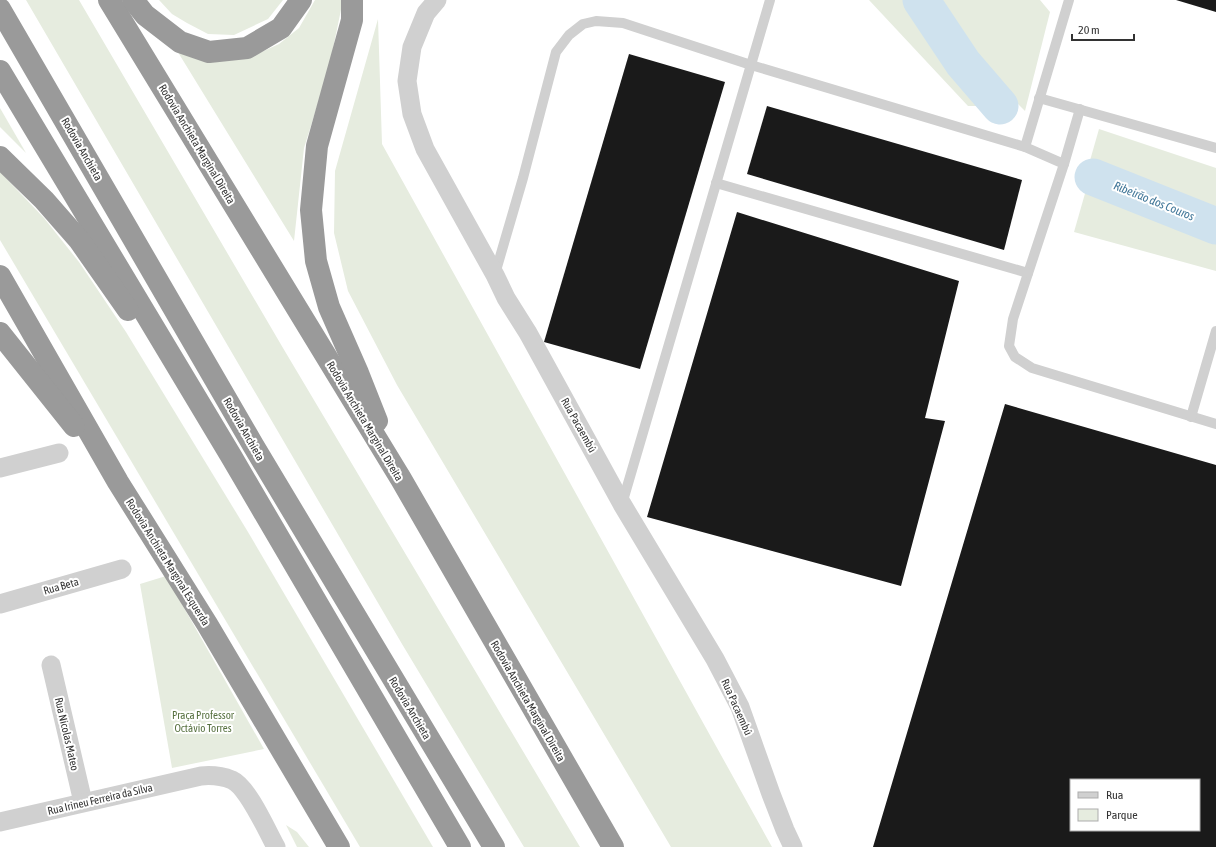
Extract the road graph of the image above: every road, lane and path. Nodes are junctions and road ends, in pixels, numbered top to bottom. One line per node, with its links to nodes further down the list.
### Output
1 (109, 0): 28 (highway, Rodovia Anchieta Marginal Direita)
2 (133, 0): 3 (highway)
3 (301, 0)
4 (352, 0): 28 (highway)
5 (437, 0): 19 (street, Rua Pacaembú)
6 (770, 0): 9 (lane)
7 (1069, 0): 11 (lane)
8 (0, 8): 39 (highway, Rodovia Anchieta)
9 (751, 65): 13 (lane); 17 (lane); 19 (lane)
10 (0, 71): 26 (highway)
11 (1039, 98): 12 (lane); 13 (lane)
12 (1080, 109): 14 (lane); 16 (lane)
13 (1025, 147): 16 (lane)
14 (1216, 148)
15 (0, 157): 26 (highway)
16 (1064, 164): 18 (lane)
17 (716, 183): 18 (lane); 30 (lane)
18 (1028, 273): 23 (lane)
19 (495, 275): 30 (street, Rua Pacaembú)
20 (0, 276): 29 (highway, Rodovia Anchieta Marginal Esquerda)
21 (1216, 331): 23 (lane)
22 (0, 333): 29 (highway)
23 (1190, 417): 24 (lane)
24 (1216, 424)
25 (59, 453): 27 (street)
26 (231, 456): 38 (highway)
27 (0, 468)
28 (401, 479): 40 (highway, Rodovia Anchieta Marginal Direita)
29 (118, 482): 37 (highway, Rodovia Anchieta Marginal Esquerda)
30 (622, 504): 41 (street, Rua Pacaembú)
31 (122, 569): 32 (street, Rua Beta)
32 (0, 604)
33 (50, 664): 34 (street, Rua Nicolas Mateo)
34 (82, 802): 35 (street, Rua Irineu Ferreira da Silva); 36 (street, Rua Irineu Ferreira da Silva)
35 (0, 822)
36 (276, 847)
37 (339, 847)
38 (460, 847)
39 (494, 847)
40 (612, 847)
41 (794, 847)

